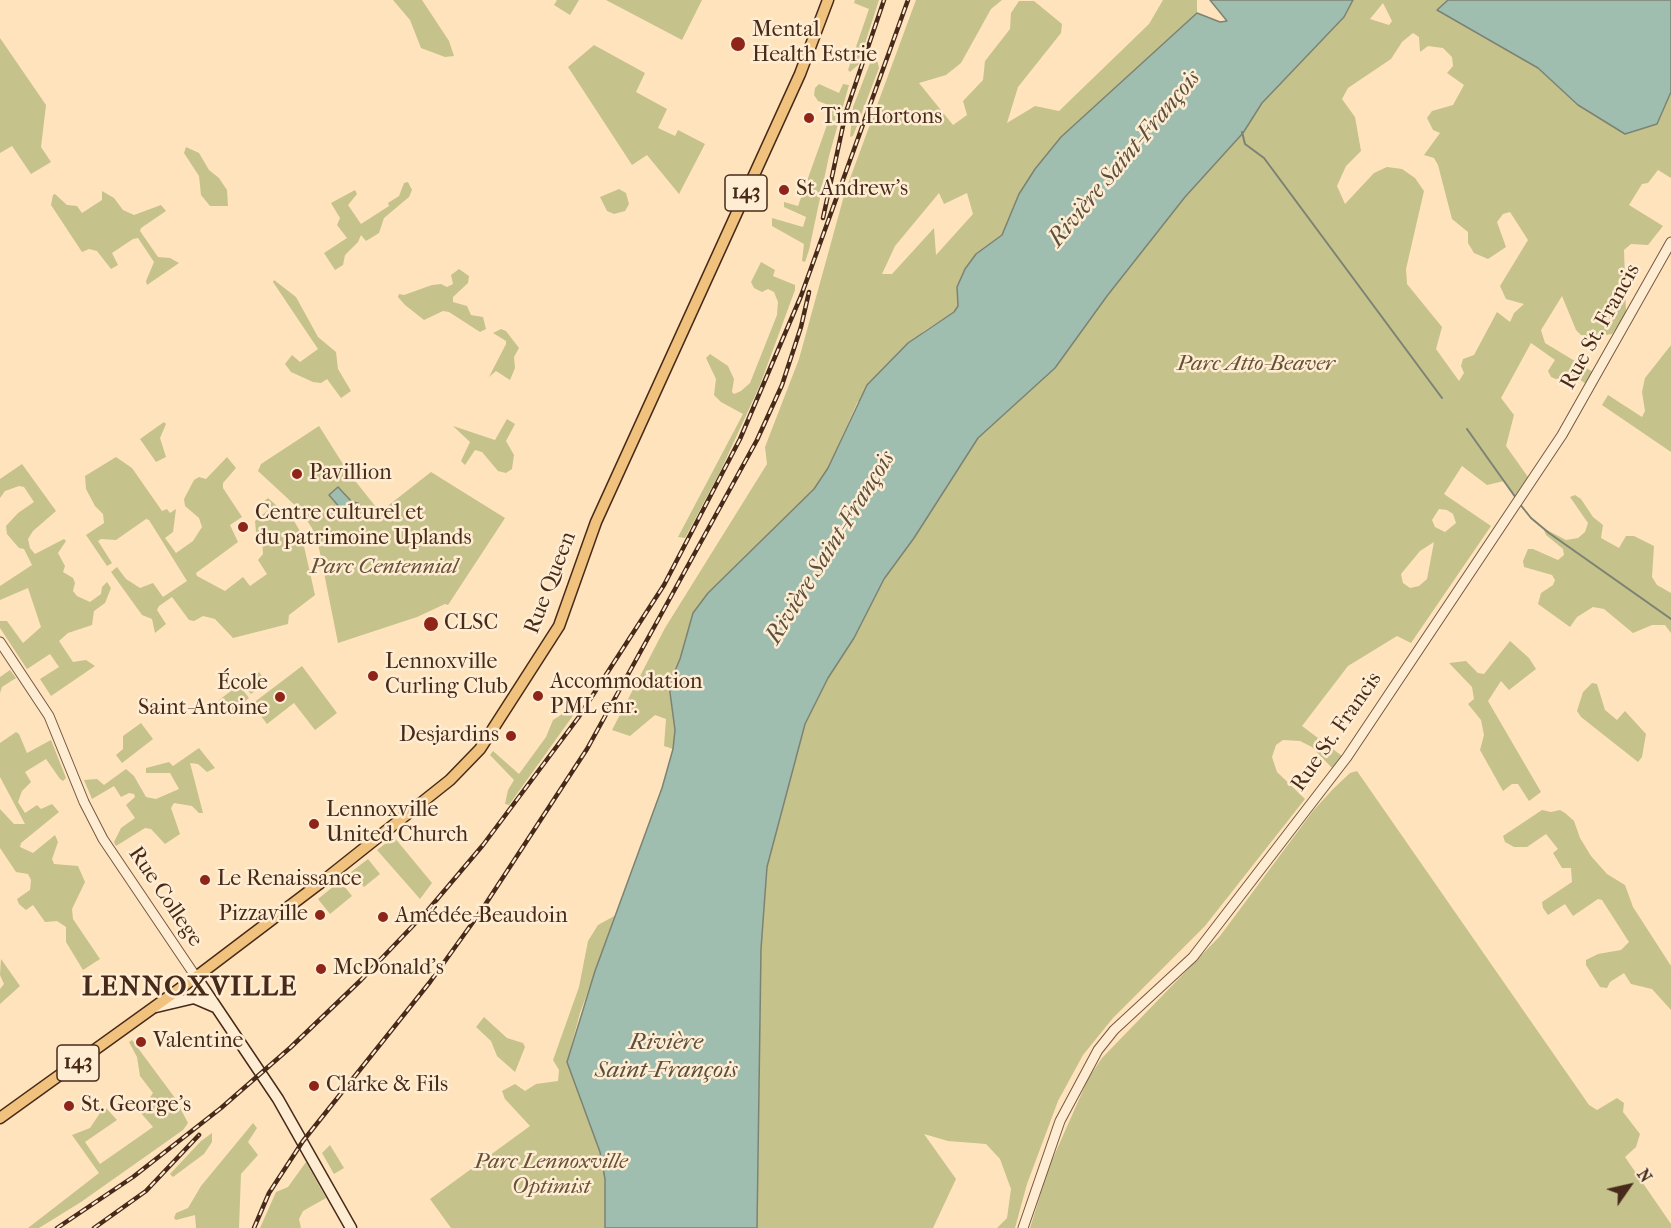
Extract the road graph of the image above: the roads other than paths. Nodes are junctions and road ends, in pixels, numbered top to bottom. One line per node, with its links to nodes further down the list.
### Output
1 (828, 0): 4 (main road, Rue Queen / 143)
2 (1671, 242): 9 (street, Rue St. Francis)
3 (0, 642): 4 (street, Rue College)
4 (196, 977): 5 (main road, Rue Queen / 143); 6 (main road, Rue College)
5 (156, 1007): 6 (main road); 7 (main road, Rue Queen / 143)
6 (220, 1011): 8 (main road, Rue College)
7 (0, 1118)
8 (351, 1228)
9 (1023, 1228)

